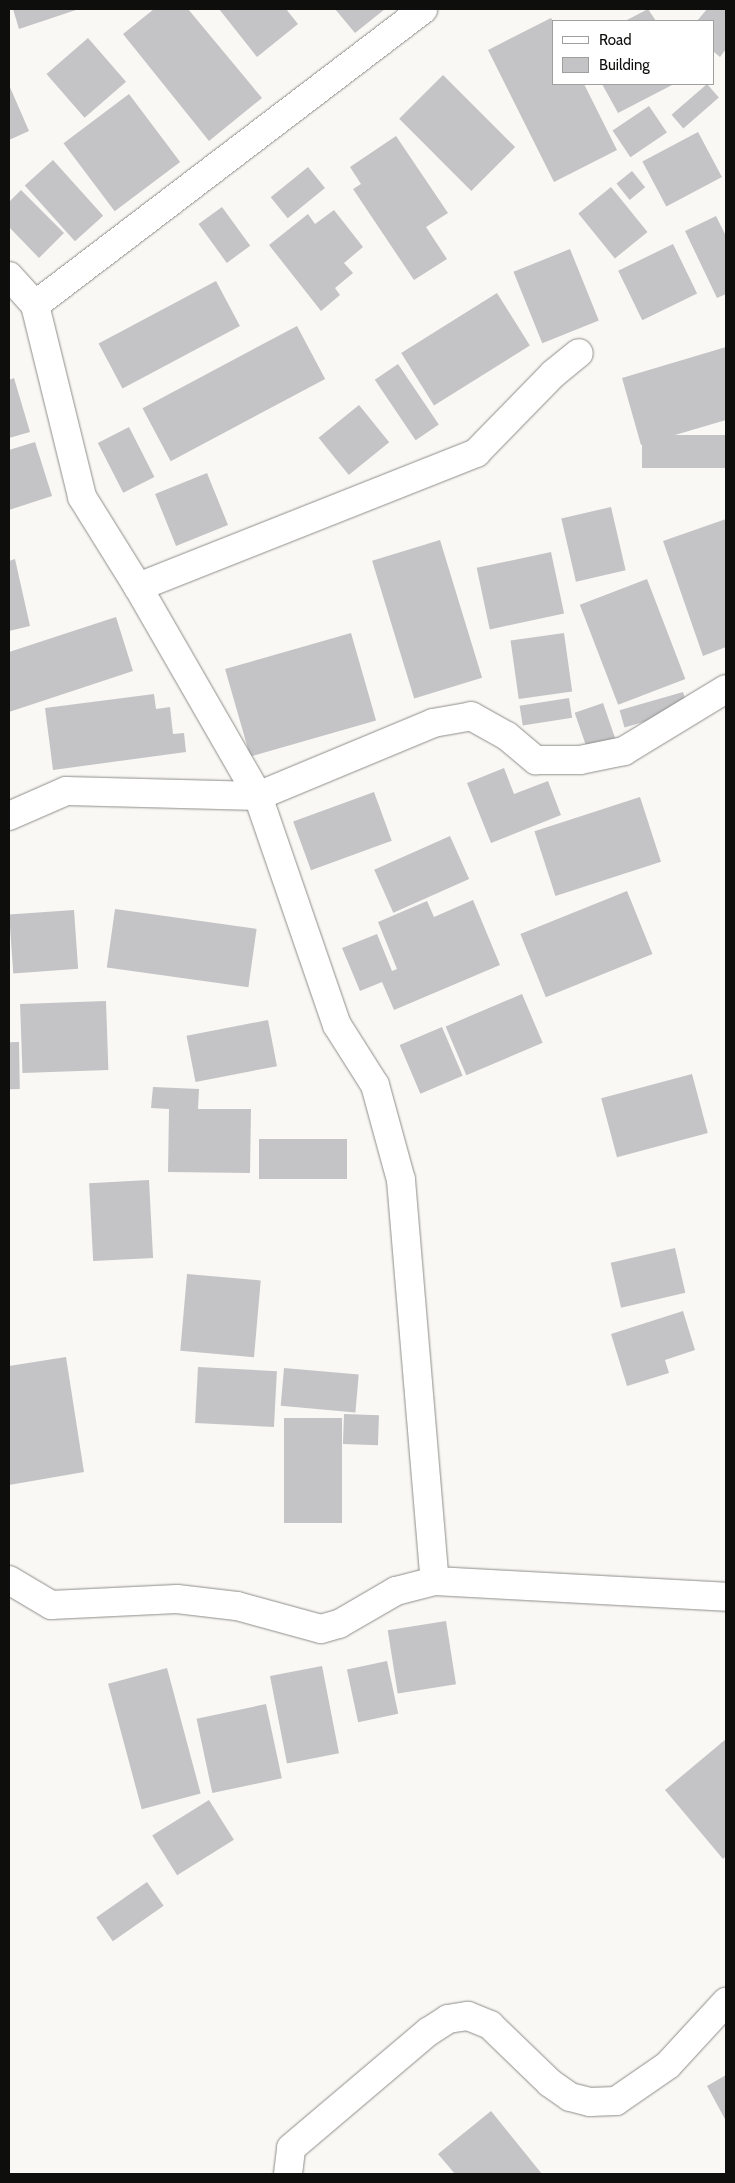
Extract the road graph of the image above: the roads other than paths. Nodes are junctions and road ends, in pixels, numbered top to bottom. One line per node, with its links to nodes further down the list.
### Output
1 (424, 9): 3 (street)
2 (9, 276): 3 (street)
3 (35, 305): 5 (street)
4 (579, 354): 5 (street)
5 (138, 587): 7 (street)
6 (726, 688): 7 (street)
7 (258, 796): 8 (street); 10 (street)
8 (9, 816)
9 (9, 1580): 10 (street)
10 (435, 1581): 11 (street)
11 (726, 1597)
12 (726, 2002): 13 (street)
13 (288, 2174)

